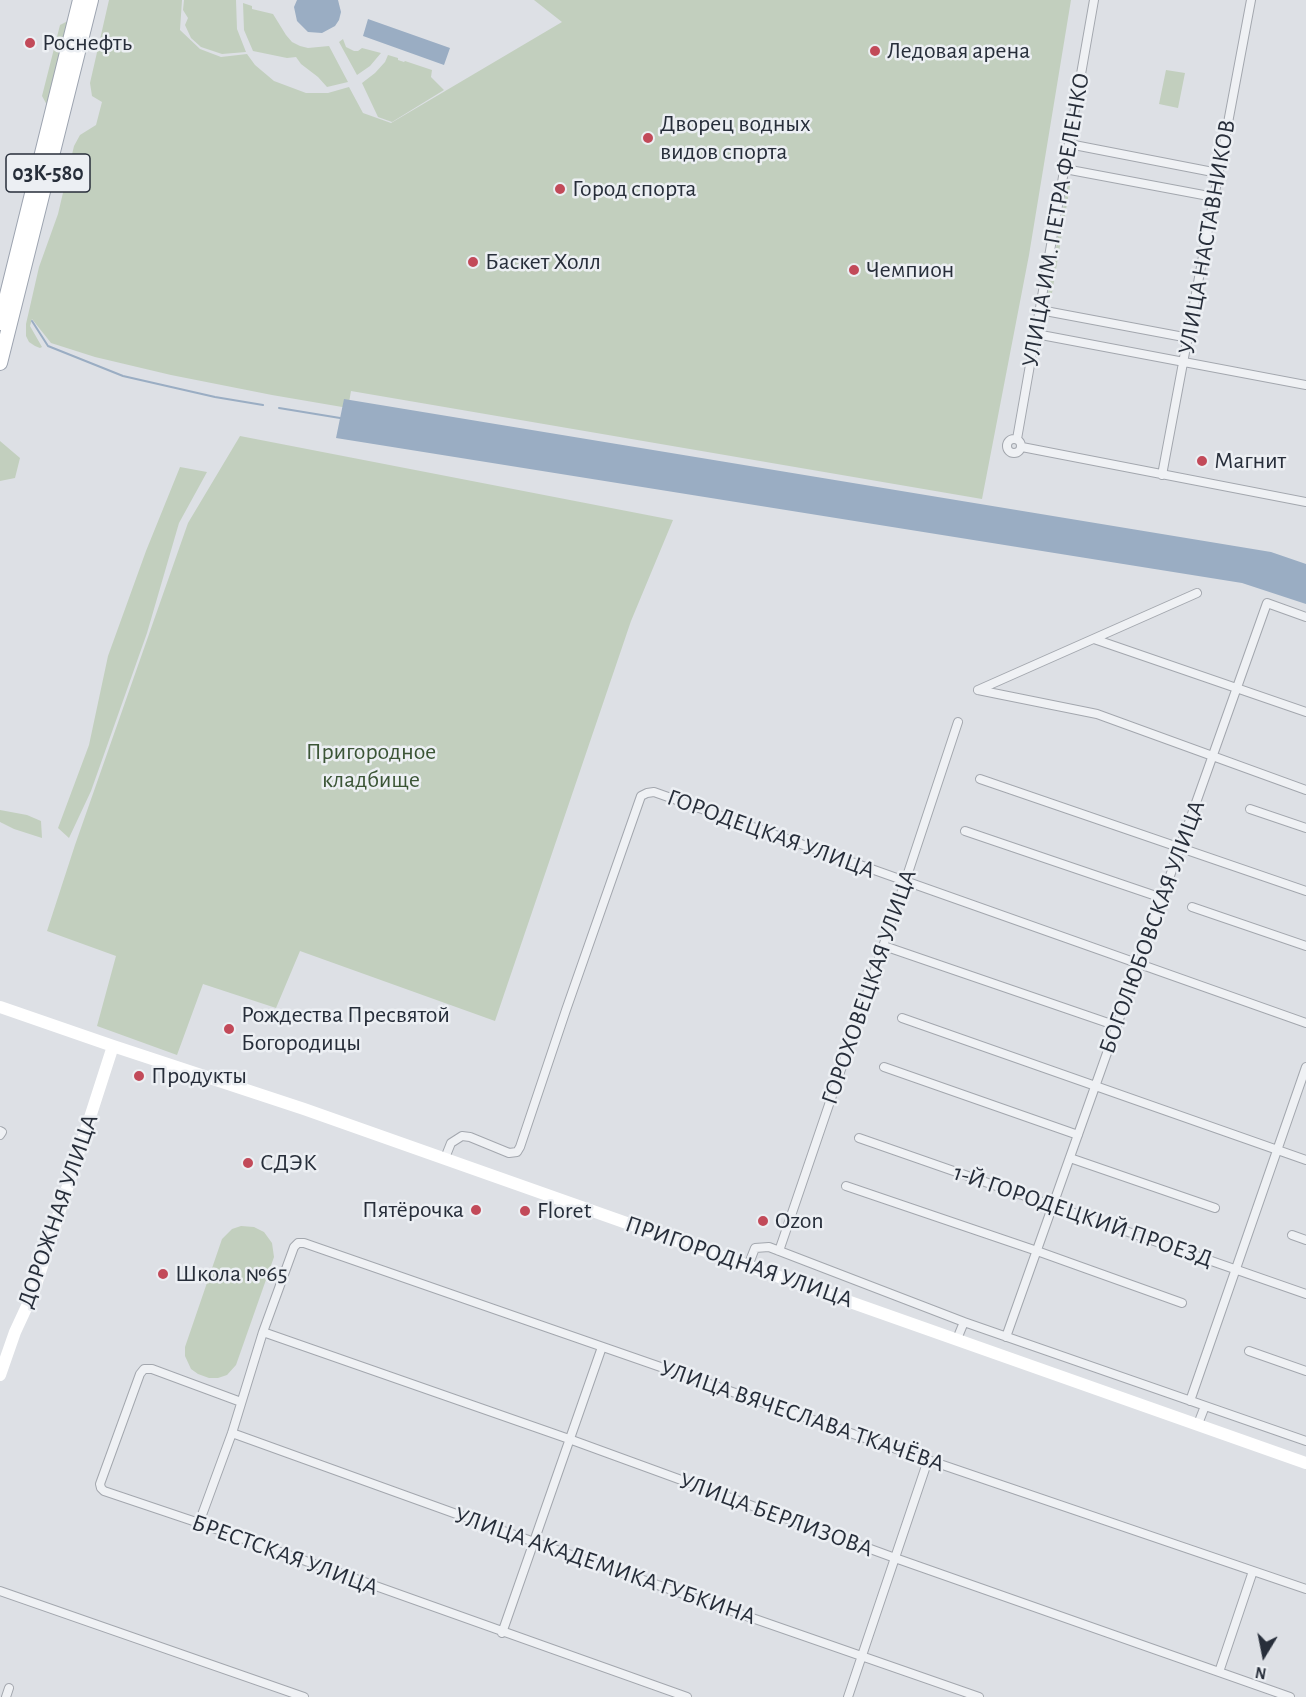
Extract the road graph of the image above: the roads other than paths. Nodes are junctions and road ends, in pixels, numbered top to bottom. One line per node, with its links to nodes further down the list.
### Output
1 (80, 0): 5 (main road, 03К-580)
2 (91, 0): 5 (main road, 03К-580)
3 (1094, 0): 6 (street, УЛИЦА ИМ. ПЕТРА ФЕЛЕНКО)
4 (1251, 0): 8 (street, УЛИЦА НАСТАВНИКОВ)
5 (61, 99): 11 (main road, 03К-580); 14 (main road, 03К-580)
6 (1069, 144): 7 (street, УЛИЦА ИМ. ПЕТРА ФЕЛЕНКО); 8 (street)
7 (1065, 169): 9 (street); 10 (street, УЛИЦА ИМ. ПЕТРА ФЕЛЕНКО)
8 (1218, 173): 9 (street, УЛИЦА НАСТАВНИКОВ)
9 (1214, 197): 13 (street, УЛИЦА НАСТАВНИКОВ)
10 (1040, 310): 12 (street, УЛИЦА ИМ. ПЕТРА ФЕЛЕНКО); 13 (street)
11 (0, 323)
12 (1036, 334): 15 (street); 18 (street, УЛИЦА ИМ. ПЕТРА ФЕЛЕНКО)
13 (1189, 338): 15 (street, УЛИЦА НАСТАВНИКОВ)
14 (2, 345): 16 (main road, 03К-580)
15 (1184, 362): 17 (street); 18 (street, УЛИЦА НАСТАВНИКОВ)
16 (0, 363)
17 (1306, 385)
18 (1162, 475): 19 (street)
19 (1306, 502)
20 (1197, 593): 22 (street)
21 (1306, 617): 23 (street, БОГОЛЮБОВСКАЯ УЛИЦА)
22 (1094, 639): 23 (street); 26 (street)
23 (1237, 688): 24 (street); 26 (street, БОГОЛЮБОВСКАЯ УЛИЦА)
24 (1306, 712)
25 (958, 722): 33 (street, ГОРОХОВЕЦКАЯ УЛИЦА)
26 (1212, 758): 28 (street); 32 (street, БОГОЛЮБОВСКАЯ УЛИЦА)
27 (980, 779): 32 (street)
28 (1306, 790)
29 (1250, 809): 30 (street)
30 (1306, 828)
31 (965, 831): 35 (street)
32 (1180, 848): 34 (street); 35 (street, БОГОЛЮБОВСКАЯ УЛИЦА)
33 (905, 882): 37 (street, ГОРОХОВЕЦКАЯ УЛИЦА); 39 (street, ГОРОДЕЦКАЯ УЛИЦА); 51 (street, ГОРОДЕЦКАЯ УЛИЦА)
34 (1306, 891)
35 (1162, 898): 39 (street, БОГОЛЮБОВСКАЯ УЛИЦА)
36 (1192, 907): 38 (street)
37 (884, 946): 43 (street); 59 (street, ГОРОХОВЕЦКАЯ УЛИЦА)
38 (1306, 946)
39 (1139, 964): 42 (street, ГОРОДЕЦКАЯ УЛИЦА); 43 (street, БОГОЛЮБОВСКАЯ УЛИЦА)
40 (0, 1007): 44 (street, ПРИГОРОДНАЯ УЛИЦА)
41 (902, 1018): 47 (street)
42 (1306, 1023)
43 (1117, 1026): 47 (street, БОГОЛЮБОВСКАЯ УЛИЦА)
44 (113, 1046): 51 (street, ПРИГОРОДНАЯ УЛИЦА); 72 (street, ДОРОЖНАЯ УЛИЦА)
45 (884, 1066): 48 (street)
46 (1306, 1067): 50 (street)
47 (1096, 1085): 48 (street, БОГОЛЮБОВСКАЯ УЛИЦА); 50 (street)
48 (1078, 1135): 52 (street, БОГОЛЮБОВСКАЯ УЛИЦА)
49 (859, 1138): 55 (street, 1-Й ГОРОДЕЦКИЙ ПРОЕЗД)
50 (1277, 1150): 53 (street); 62 (street)
51 (444, 1158): 61 (street, ПРИГОРОДНАЯ УЛИЦА)
52 (1070, 1158): 55 (street, БОГОЛЮБОВСКАЯ УЛИЦА); 56 (street)
53 (1306, 1160)
54 (846, 1186): 60 (street)
55 (1053, 1207): 60 (street, БОГОЛЮБОВСКАЯ УЛИЦА); 62 (street, 1-Й ГОРОДЕЦКИЙ ПРОЕЗД)
56 (1215, 1208)
57 (1292, 1235): 58 (street)
58 (1306, 1239)
59 (779, 1251): 61 (street); 65 (street)
60 (1037, 1251): 64 (street); 67 (street, БОГОЛЮБОВСКАЯ УЛИЦА)
61 (748, 1266): 68 (street, ПРИГОРОДНАЯ УЛИЦА)
62 (1236, 1270): 63 (street, 1-Й ГОРОДЕЦКИЙ ПРОЕЗД); 73 (street)
63 (1306, 1294)
64 (1182, 1303)
65 (964, 1322): 67 (street); 68 (street)
66 (263, 1332): 69 (street, УЛИЦА ВЯЧЕСЛАВА ТКАЧЁВА); 74 (street); 78 (street, УЛИЦА БЕРЛИЗОВА)
67 (1006, 1337): 73 (street)
68 (957, 1339): 76 (street, ПРИГОРОДНАЯ УЛИЦА)
69 (602, 1347): 78 (street); 80 (street, УЛИЦА ВЯЧЕСЛАВА ТКАЧЁВА)
70 (1250, 1351): 71 (street)
71 (1306, 1371)
72 (0, 1375)
73 (1190, 1401): 75 (street)
74 (241, 1402): 77 (street); 82 (street, БРЕСТСКАЯ УЛИЦА)
75 (1205, 1406): 76 (street); 79 (street)
76 (1198, 1424): 81 (street, ПРИГОРОДНАЯ УЛИЦА)
77 (232, 1433): 82 (street); 83 (street, УЛИЦА АКАДЕМИКА ГУБКИНА)
78 (569, 1439): 83 (street); 84 (street, УЛИЦА БЕРЛИЗОВА)
79 (1306, 1441)
80 (928, 1460): 84 (street); 85 (street, УЛИЦА ВЯЧЕСЛАВА ТКАЧЁВА)
81 (1306, 1463)
82 (199, 1523): 88 (street, БРЕСТСКАЯ УЛИЦА)
83 (534, 1542): 88 (street); 89 (street, УЛИЦА АКАДЕМИКА ГУБКИНА)
84 (895, 1558): 89 (street); 90 (street, УЛИЦА БЕРЛИЗОВА)
85 (1253, 1571): 86 (street, УЛИЦА ВЯЧЕСЛАВА ТКАЧЁВА); 90 (street)
86 (1306, 1589)
87 (0, 1591): 91 (street)
88 (502, 1633): 92 (street, БРЕСТСКАЯ УЛИЦА)
89 (862, 1656): 93 (street); 94 (street, УЛИЦА АКАДЕМИКА ГУБКИНА)
90 (1220, 1672): 95 (street, УЛИЦА БЕРЛИЗОВА)
91 (304, 1697)
92 (687, 1697)
93 (848, 1697)
94 (979, 1697)
95 (1290, 1697)

